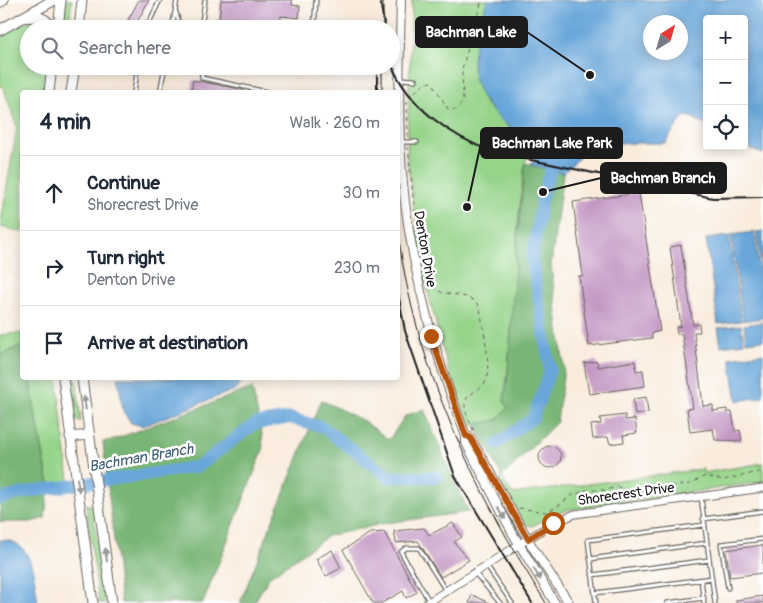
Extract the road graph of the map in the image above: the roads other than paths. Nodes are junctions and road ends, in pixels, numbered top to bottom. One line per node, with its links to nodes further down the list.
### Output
1 (54, 0): 10 (highway)
2 (61, 0): 12 (main road)
3 (82, 0): 13 (main road)
4 (160, 0): 14 (lane)
5 (177, 0): 9 (lane)
6 (205, 0): 17 (lane)
7 (316, 0): 18 (lane)
8 (401, 0): 19 (main road, Denton Drive)
9 (176, 9): 15 (lane); 16 (lane)
10 (25, 17): 11 (highway); 20 (highway)
11 (46, 20)
12 (59, 20)
13 (80, 20)
14 (150, 20)
15 (174, 20)
16 (178, 20)
17 (202, 20)
18 (315, 20)
19 (399, 20)
20 (0, 30)
21 (51, 75): 29 (main road)
22 (74, 75): 30 (main road)
23 (137, 75): 31 (lane)
24 (163, 75): 32 (lane)
25 (202, 75): 33 (lane)
26 (398, 75): 27 (main road, Denton Drive)
27 (400, 79): 28 (lane); 34 (main road, Denton Drive)
28 (415, 80)
29 (49, 90)
30 (71, 90)
31 (134, 90)
32 (160, 90)
33 (259, 90)
34 (401, 138): 35 (lane); 39 (main road, Denton Drive)
35 (417, 142)
36 (63, 380): 40 (main road)
37 (82, 380): 38 (main road, one-way to 37)
38 (89, 435): 40 (main road); 63 (main road, one-way to 38)
39 (466, 436): 46 (main road, Denton Drive); 49 (main road, Denton Drive, one-way to 49)
40 (70, 437): 62 (main road, one-way to 62)
41 (763, 488): 42 (street, Shorecrest Drive)
42 (701, 496): 44 (lane); 46 (street, Shorecrest Drive)
43 (763, 511): 44 (lane)
44 (704, 519): 45 (lane)
45 (704, 524): 48 (lane); 50 (lane)
46 (528, 539): 49 (street, Shorecrest Drive); 67 (main road, Denton Drive)
47 (763, 540): 57 (lane)
48 (707, 543): 50 (lane); 51 (lane)
49 (519, 544): 52 (street, Shorecrest Drive); 66 (main road, Denton Drive, one-way to 66)
50 (590, 559): 54 (lane)
51 (709, 560): 54 (lane); 55 (lane)
52 (486, 566): 53 (street, Shorecrest Drive); 65 (lane)
53 (475, 573): 58 (street, Shorecrest Drive); 64 (lane)
54 (592, 575): 59 (lane)
55 (712, 578): 56 (lane); 71 (lane)
56 (701, 580): 59 (lane); 60 (lane)
57 (728, 588)
58 (446, 591): 61 (street, Shorecrest Drive); 61 (lane)
59 (595, 594): 68 (lane)
60 (704, 598): 69 (lane); 70 (lane)
61 (428, 602)
62 (93, 603)
63 (112, 603)
64 (500, 603)
65 (512, 603)
66 (555, 603)
67 (569, 603)
68 (596, 603)
69 (667, 603)
70 (704, 603)
71 (715, 603)

